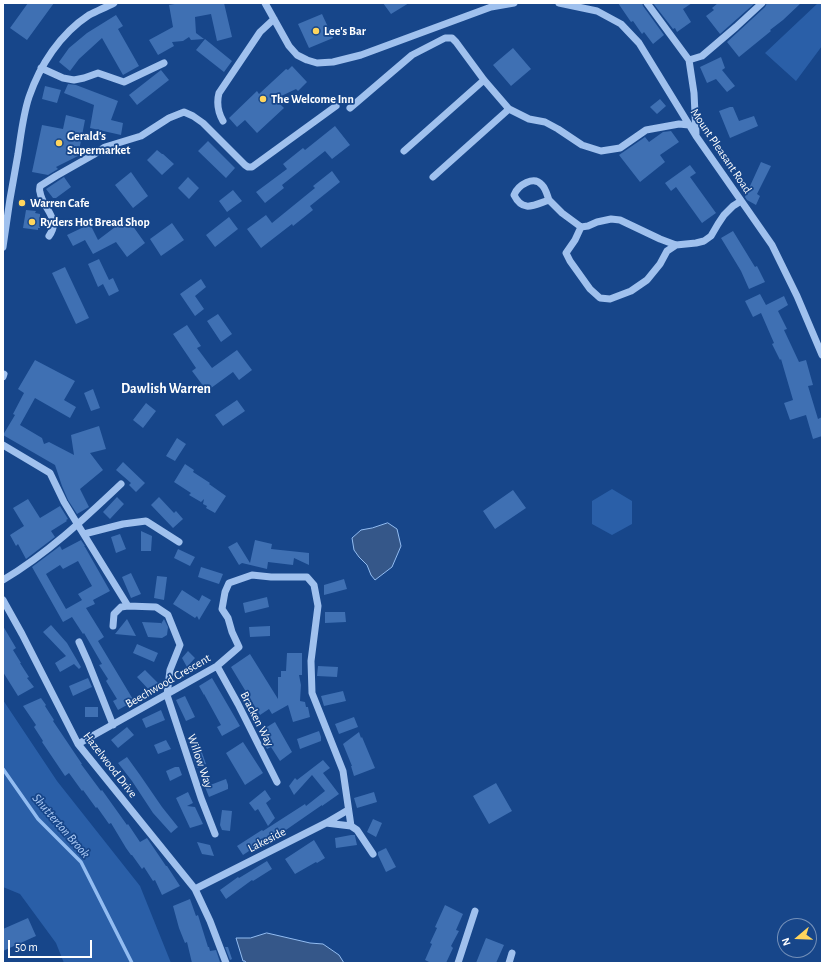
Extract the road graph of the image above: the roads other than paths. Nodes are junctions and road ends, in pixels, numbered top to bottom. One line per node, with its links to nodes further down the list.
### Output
1 (114, 3): 10 (street)
2 (265, 3): 7 (street)
3 (514, 3): 7 (street)
4 (559, 3): 16 (street, Mount Pleasant Road)
5 (647, 3): 8 (street)
6 (762, 3): 8 (street)
7 (274, 19): 15 (street)
8 (689, 60): 17 (street)
9 (164, 63): 10 (street)
10 (41, 68): 25 (street)
11 (484, 80): 13 (street); 14 (street); 18 (street)
12 (336, 106): 23 (street)
13 (350, 108)
14 (510, 109): 16 (street); 19 (street)
15 (223, 121)
16 (689, 125): 17 (street, Mount Pleasant Road)
17 (696, 136): 21 (street, Mount Pleasant Road)
18 (404, 151)
19 (433, 176)
20 (549, 200): 20 (street); 22 (street)
21 (741, 201): 24 (street); 26 (street, Mount Pleasant Road)
22 (581, 227): 24 (street); 24 (street)
23 (49, 236)
24 (676, 245)
25 (3, 247)
26 (822, 355)
27 (3, 445): 29 (street)
28 (121, 484): 29 (street)
29 (78, 525): 30 (street); 32 (street)
30 (84, 534): 31 (street); 34 (street)
31 (179, 542)
32 (3, 580)
33 (3, 600): 40 (street, Hazelwood Drive)
34 (128, 606): 35 (street); 38 (street)
35 (113, 626)
36 (79, 642): 39 (street)
37 (217, 666): 38 (street, Beechwood Crescent); 41 (street, Bracken Way); 42 (street, Beechwood Crescent)
38 (166, 695): 39 (street, Beechwood Crescent); 45 (street, Willow Way)
39 (113, 724): 40 (street, Beechwood Crescent)
40 (78, 744): 47 (street, Hazelwood Drive)
41 (277, 782)
42 (348, 810): 43 (street, Lakeside); 44 (street)
43 (326, 823): 44 (street); 47 (street, Lakeside)
44 (350, 826): 46 (street)
45 (215, 834)
46 (373, 854)
47 (195, 889): 50 (street, Hazelwood Drive)
48 (475, 910): 51 (street)
49 (512, 954): 52 (street)
50 (226, 963)
51 (458, 963)
52 (508, 963)

